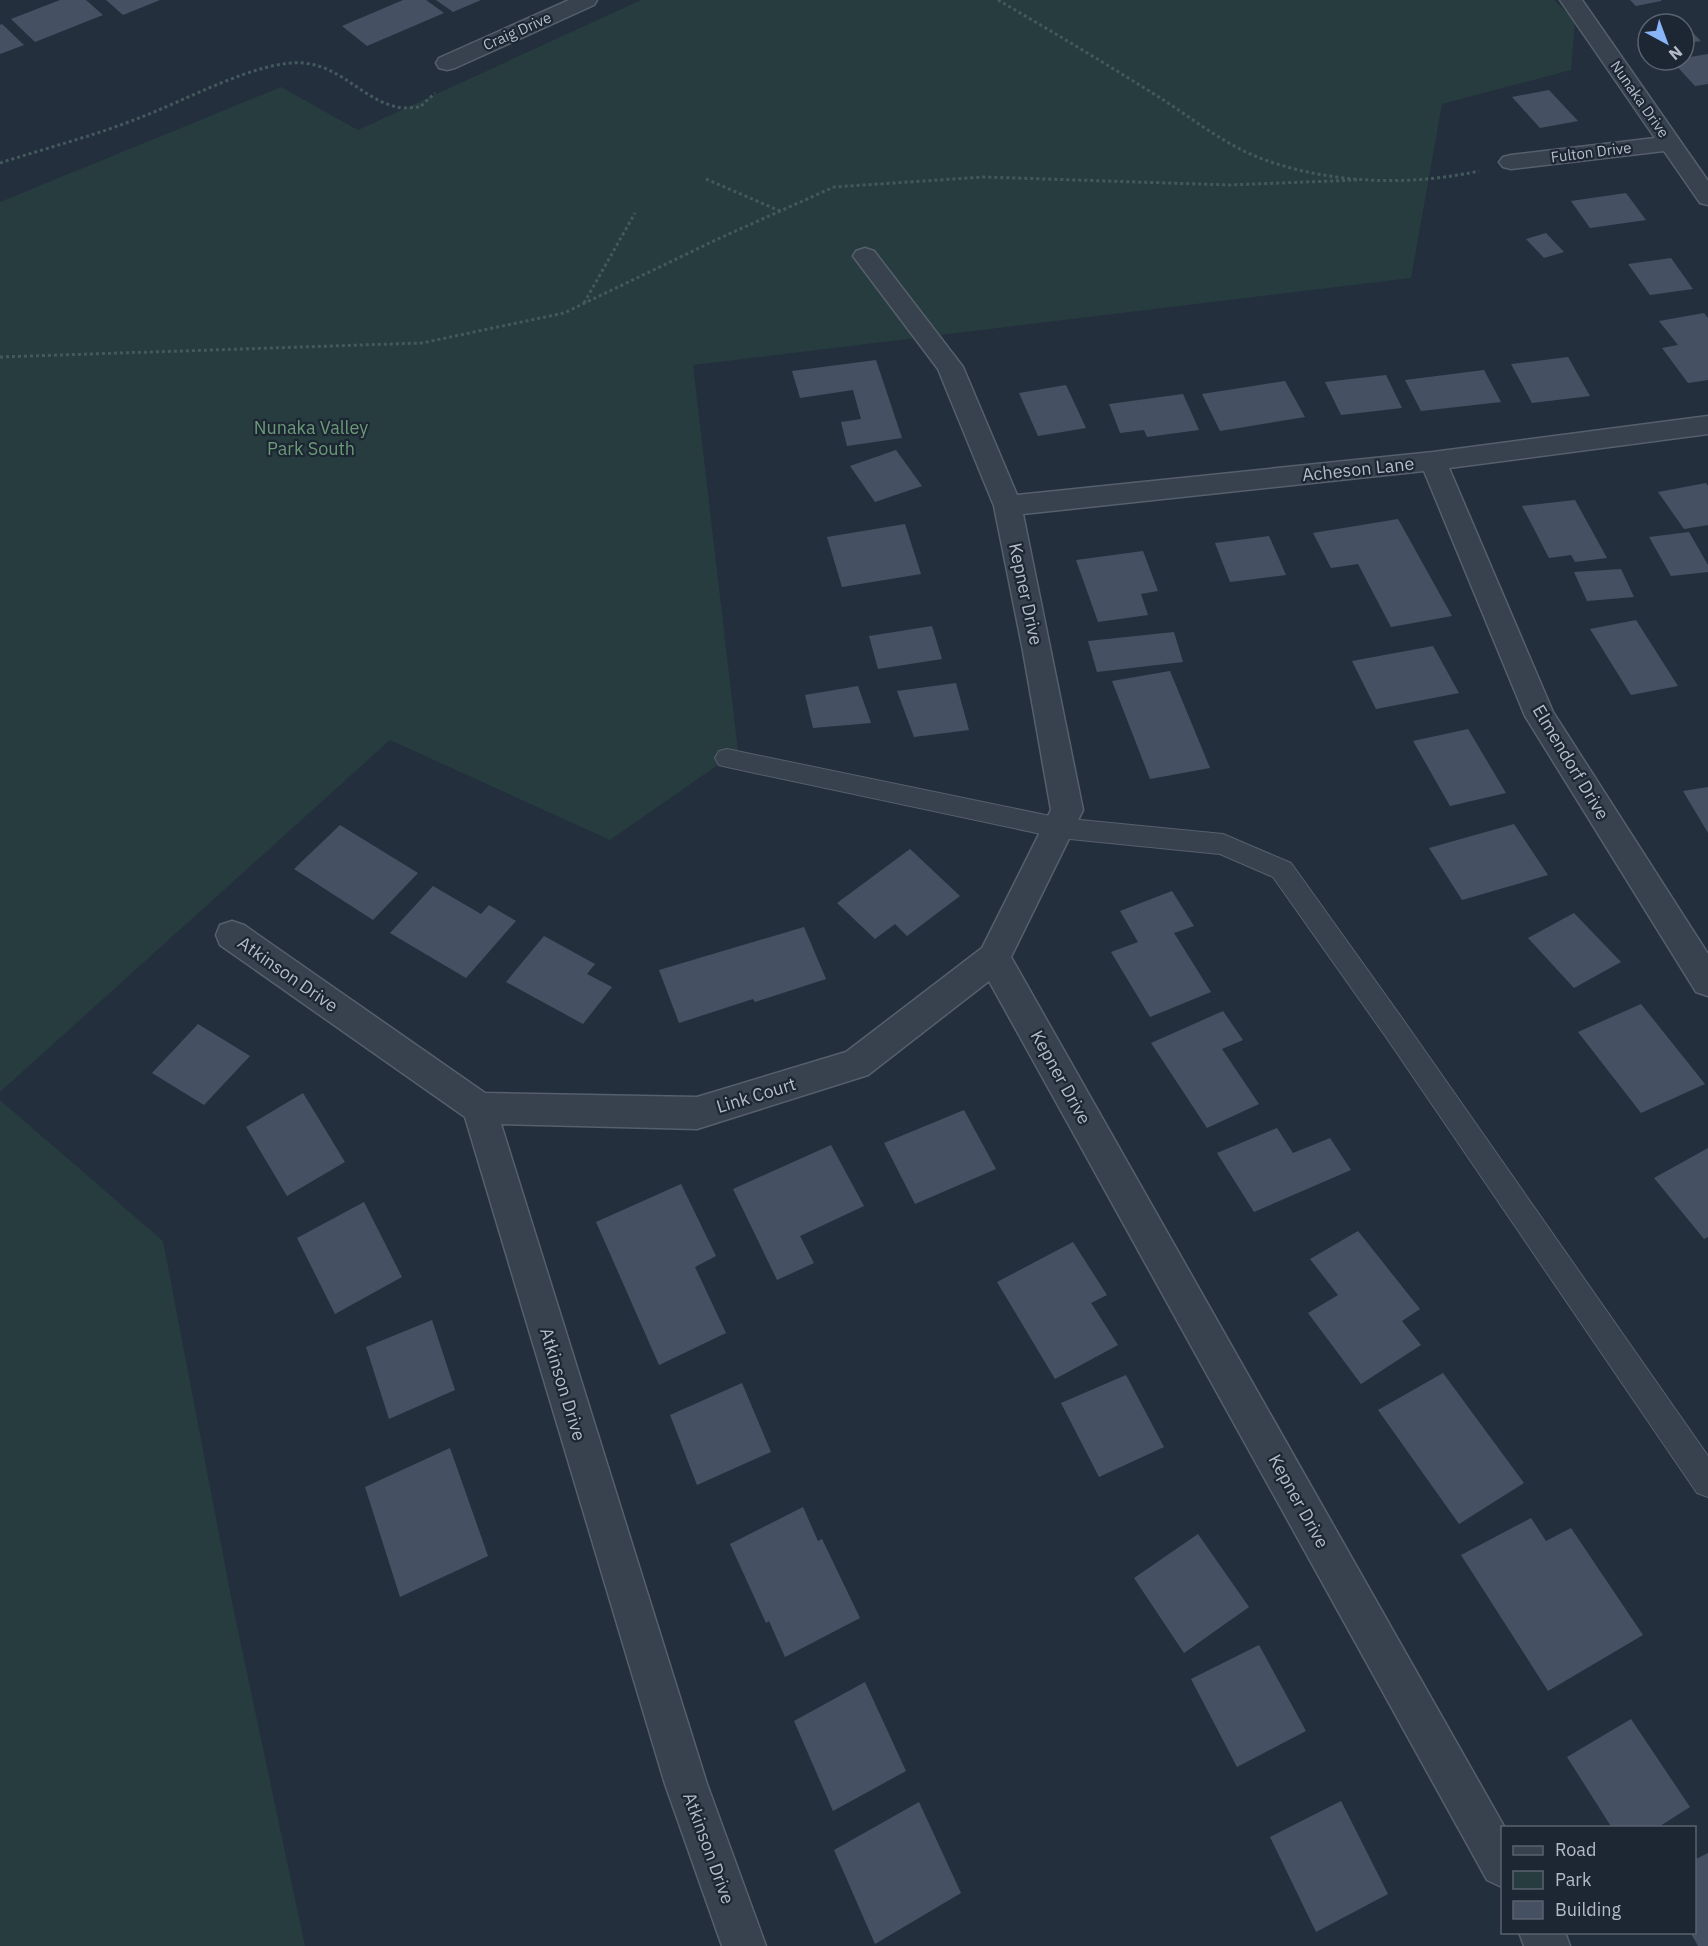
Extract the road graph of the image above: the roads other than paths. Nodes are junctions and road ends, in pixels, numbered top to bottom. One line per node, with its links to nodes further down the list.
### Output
1 (586, 0): 3 (street, Craig Drive)
2 (1571, 0): 4 (street, Nunaka Drive)
3 (447, 63)
4 (1670, 143): 5 (street, Fulton Drive); 6 (street, Nunaka Drive)
5 (1511, 162)
6 (1708, 198)
7 (865, 256): 10 (street, Kepner Drive)
8 (1708, 425): 9 (street, Acheson Lane)
9 (1433, 462): 10 (street, Acheson Lane); 15 (street, Elmendorf Drive)
10 (1008, 506): 12 (street, Kepner Drive)
11 (727, 758): 12 (lane)
12 (1060, 828): 14 (street, Kepner Drive); 17 (lane)
13 (232, 935): 16 (street, Atkinson Drive)
14 (994, 958): 16 (street, Link Court); 18 (street, Kepner Drive)
15 (1708, 982)
16 (479, 1108): 19 (street, Atkinson Drive)
17 (1708, 1482)
18 (1501, 1860)
19 (744, 1946)

